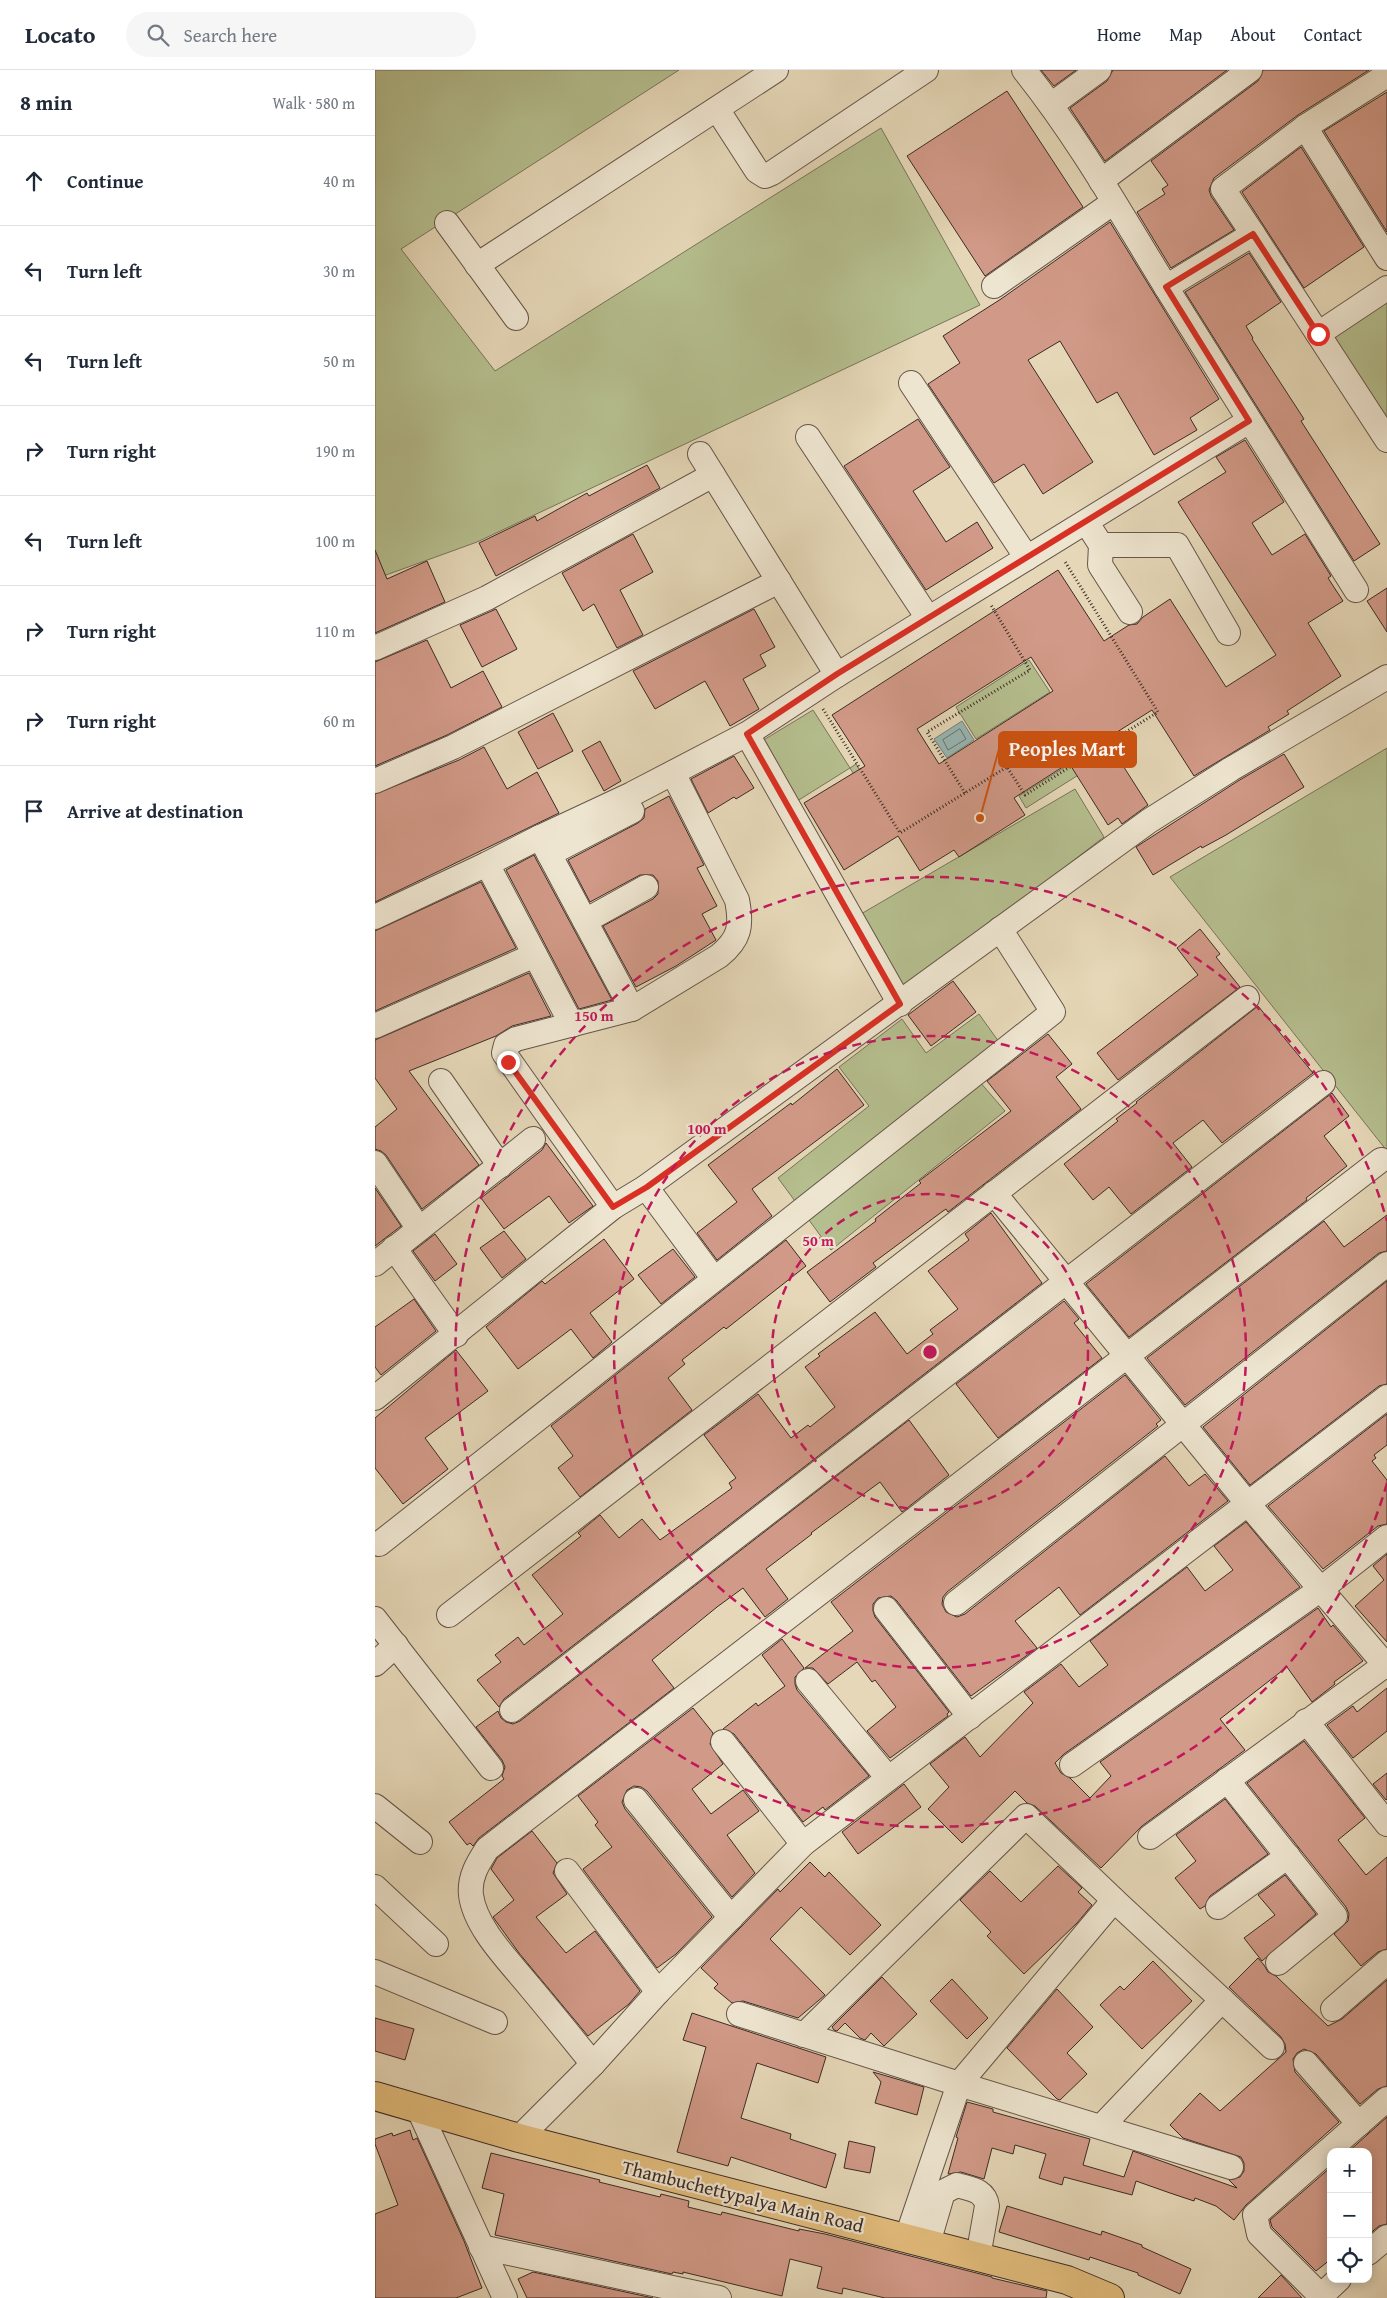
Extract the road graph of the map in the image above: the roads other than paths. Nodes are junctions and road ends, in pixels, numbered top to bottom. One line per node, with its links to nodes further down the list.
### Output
1 (776, 70): 8 (street)
2 (926, 70): 8 (street)
3 (1024, 70): 7 (street)
4 (1099, 70): 7 (street)
5 (1250, 70): 10 (street)
6 (1387, 75): 9 (street)
7 (1051, 105): 10 (street)
8 (717, 108): 15 (street)
9 (1305, 127): 13 (street); 14 (street)
10 (1101, 181): 11 (street)
11 (1114, 202): 16 (street); 17 (street)
12 (447, 223): 15 (street)
13 (1253, 234): 17 (street); 20 (street)
14 (1387, 258)
15 (477, 265): 19 (street)
16 (994, 286)
17 (1166, 287): 22 (street)
18 (1387, 288): 20 (street)
19 (516, 318)
20 (1318, 334): 24 (street)
21 (911, 383): 29 (street)
22 (1249, 421): 27 (street); 31 (street)
23 (808, 437): 33 (street)
24 (1387, 440)
25 (700, 454): 26 (street)
26 (713, 475): 30 (street); 35 (street)
27 (1085, 521): 28 (street); 29 (street)
28 (1101, 545): 32 (street); 34 (street)
29 (1027, 558): 33 (street)
30 (779, 581): 36 (street); 40 (street)
31 (1356, 590)
32 (1130, 612)
33 (928, 618): 36 (street)
34 (1229, 633)
35 (375, 648)
36 (837, 674): 38 (street)
37 (1387, 677): 46 (street)
38 (747, 734): 39 (street); 49 (street)
39 (676, 779): 41 (street); 50 (street)
40 (375, 781)
41 (545, 845): 42 (street); 45 (street)
42 (487, 864): 44 (street); 47 (street)
43 (645, 887): 45 (street)
44 (375, 917)
45 (585, 921): 50 (street)
46 (1000, 929): 49 (street); 66 (street)
47 (535, 955): 51 (street); 52 (street)
48 (1247, 998): 60 (street)
49 (900, 1004): 59 (street)
50 (632, 1009): 51 (street)
51 (573, 1025): 61 (street)
52 (375, 1026)
53 (441, 1081): 58 (street)
54 (1323, 1083): 67 (street)
55 (533, 1139): 58 (street)
56 (1381, 1160): 69 (street)
57 (375, 1163): 62 (street)
58 (500, 1166): 62 (street)
59 (647, 1187): 61 (street); 66 (street)
60 (994, 1193): 67 (street); 79 (street)
61 (613, 1207): 68 (street)
62 (419, 1229): 63 (street)
63 (394, 1248): 64 (street); 68 (street)
64 (375, 1264)
65 (1387, 1264): 72 (street)
66 (714, 1280): 75 (street)
67 (1067, 1282): 69 (street); 85 (street)
68 (456, 1335): 71 (street)
69 (1129, 1356): 72 (street); 117 (street)
70 (1387, 1396): 73 (street)
71 (375, 1398)
72 (1183, 1424): 73 (street); 77 (street)
73 (1247, 1504): 76 (street); 86 (street)
74 (1387, 1537): 76 (street)
75 (379, 1544)
76 (1321, 1589): 83 (street); 89 (street)
77 (956, 1603)
78 (886, 1609): 86 (street)
79 (449, 1615)
80 (375, 1619): 81 (street)
81 (396, 1645): 82 (street); 90 (street)
82 (375, 1664)
83 (1386, 1666): 87 (street)
84 (808, 1681): 91 (street)
85 (512, 1710)
86 (970, 1717): 91 (street)
87 (1306, 1721): 92 (street); 95 (street)
88 (723, 1742): 98 (street)
89 (1072, 1765)
90 (491, 1768)
91 (888, 1778): 98 (street)
92 (1227, 1780): 96 (street); 99 (street)
93 (636, 1800): 104 (street)
94 (378, 1816): 97 (street)
95 (1387, 1824)
96 (1149, 1837)
97 (420, 1842)
98 (803, 1844): 104 (street)
99 (1288, 1856): 103 (street); 107 (street)
100 (567, 1871): 109 (street)
101 (375, 1887): 105 (street)
102 (1114, 1900): 110 (street); 114 (street); 118 (street)
103 (1218, 1907)
104 (731, 1918): 109 (street)
105 (436, 1944)
106 (1387, 1962): 111 (street)
107 (1278, 1963)
108 (375, 1972): 113 (street)
109 (658, 1992): 117 (street)
110 (1222, 2000): 115 (street); 123 (street)
111 (1333, 2009)
112 (739, 2014): 114 (street)
113 (495, 2022)
114 (804, 2035): 118 (street)
115 (1272, 2047)
116 (1306, 2063): 122 (street)
117 (593, 2064): 124 (street)
118 (959, 2084): 123 (street); 127 (street)
119 (375, 2096): 121 (main road, Thambuchettypalya Main Road)
120 (1387, 2099): 122 (street)
121 (419, 2110): 124 (main road, Thambuchettypalya Main Road); 128 (street)
122 (1359, 2124): 132 (street)
123 (1101, 2127): 125 (street)
124 (519, 2138): 127 (main road, Thambuchettypalya Main Road)
125 (1231, 2167)
126 (1387, 2237): 129 (street)
127 (918, 2240): 130 (main road, Thambuchettypalya Main Road); 130 (street)
128 (481, 2247): 133 (street); 134 (street)
129 (1372, 2250)
130 (978, 2256): 135 (main road, Thambuchettypalya Main Road)
131 (1335, 2283): 132 (street)
132 (1322, 2297)
133 (505, 2298)
134 (716, 2298)
135 (1110, 2298)

